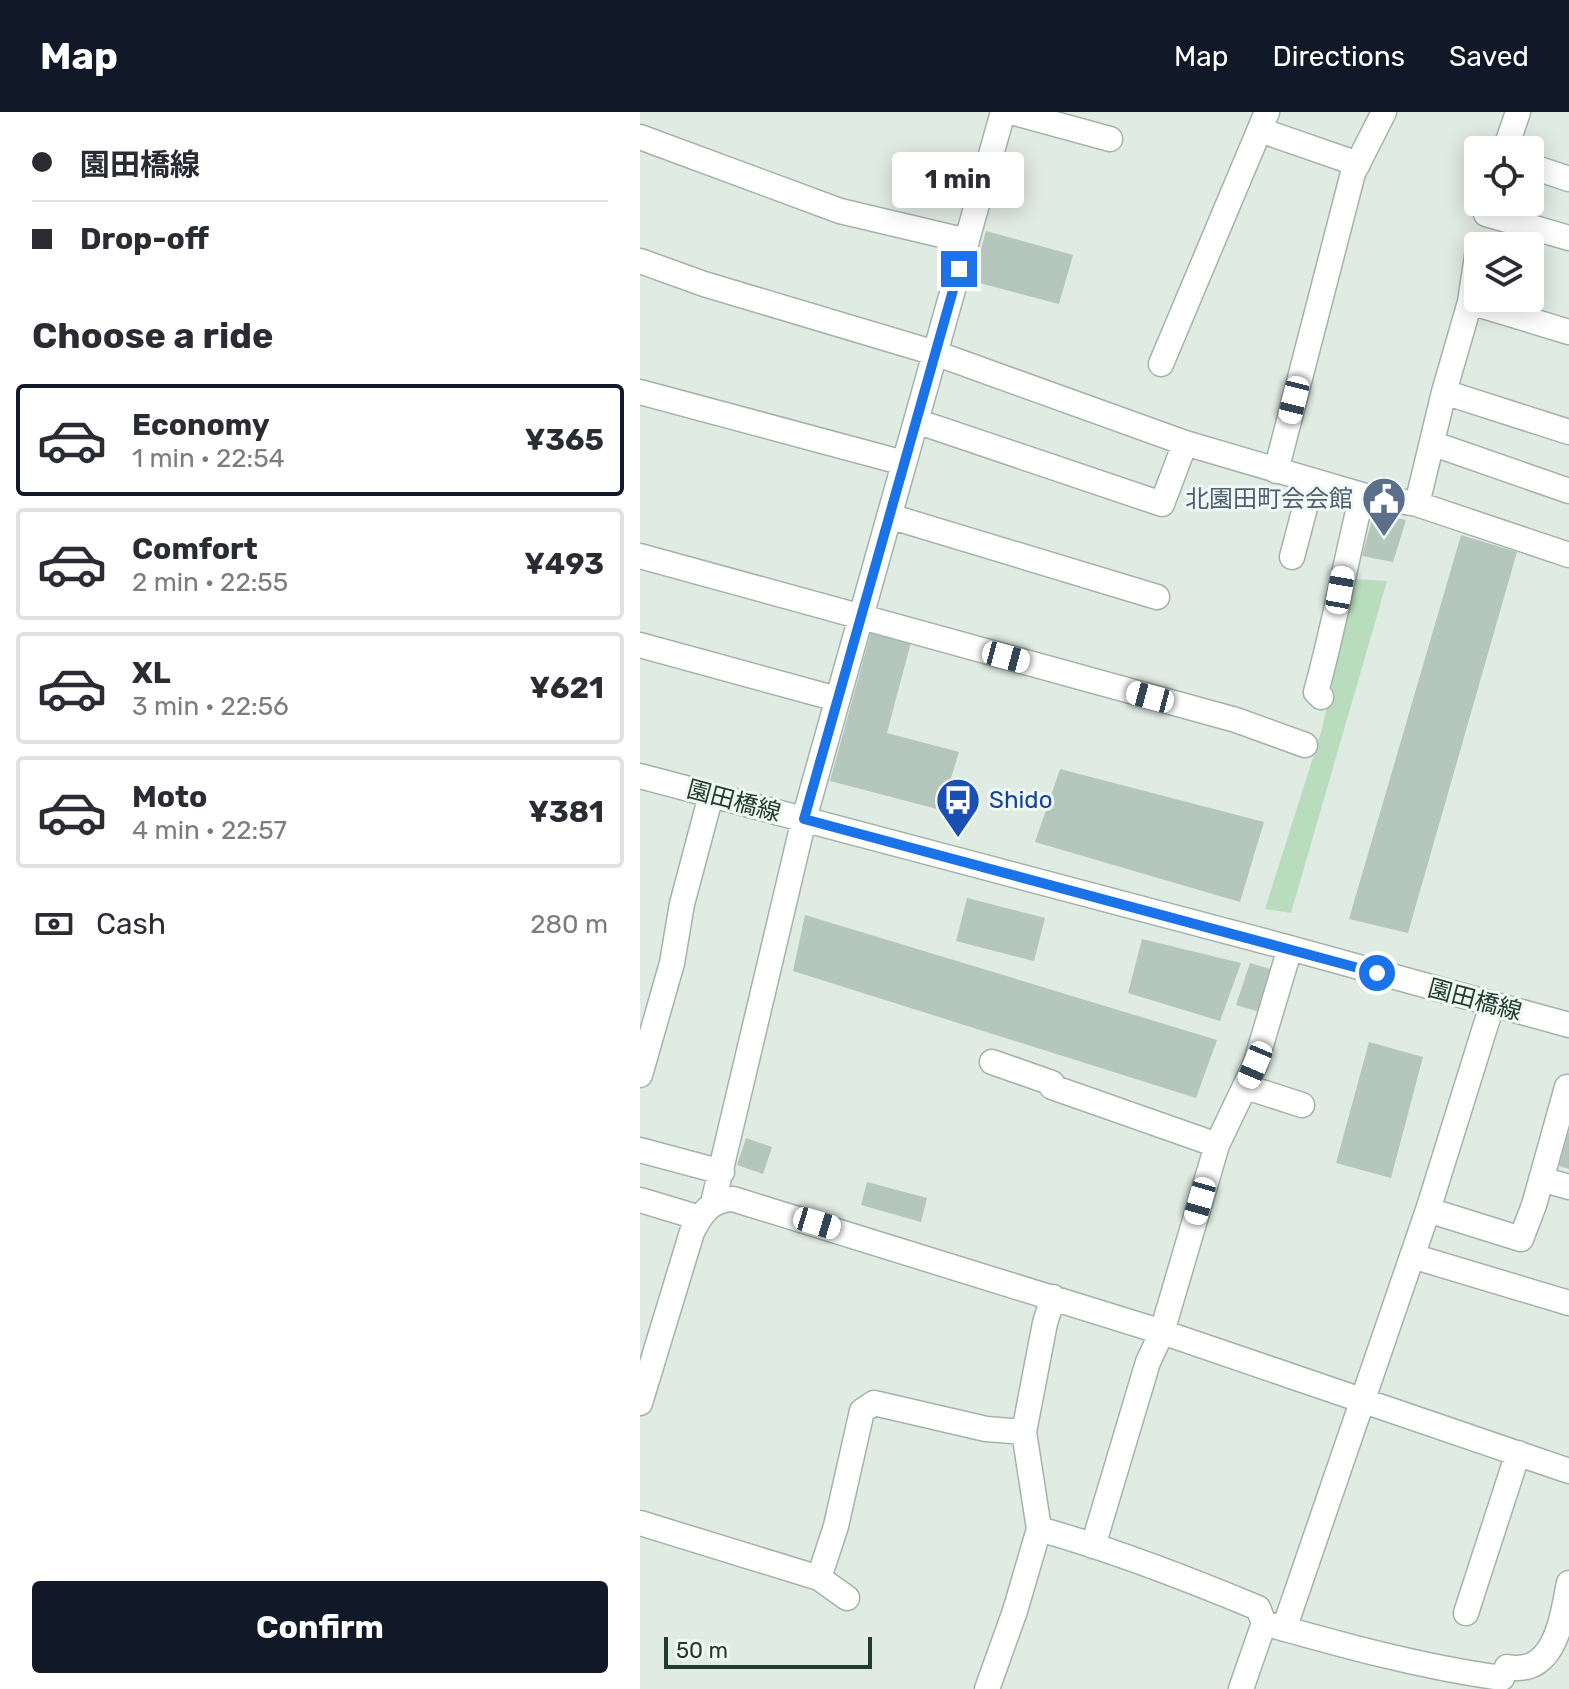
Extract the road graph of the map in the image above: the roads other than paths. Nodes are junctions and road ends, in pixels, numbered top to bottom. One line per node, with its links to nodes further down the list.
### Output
1 (1003, 112): 14 (street)
2 (1011, 112): 8 (street)
3 (1384, 112): 9 (street)
4 (1518, 112): 6 (street)
5 (1264, 121): 9 (street); 20 (street)
6 (1510, 136)
7 (640, 137): 14 (street)
8 (1110, 139)
9 (1358, 164): 28 (street)
10 (1544, 171): 11 (street)
11 (1569, 179)
12 (1510, 216): 13 (street)
13 (1569, 238)
14 (967, 241): 19 (street)
15 (640, 261): 19 (street)
16 (1467, 312): 22 (street)
17 (1503, 312): 18 (street)
18 (1569, 332)
19 (935, 353): 23 (street); 25 (street)
20 (1161, 364)
21 (640, 392): 27 (street)
22 (1444, 392): 24 (street); 26 (street)
23 (916, 421): 25 (street); 27 (street)
24 (1569, 432)
25 (1185, 443): 28 (street)
26 (1434, 444): 30 (street); 32 (street)
27 (904, 463): 33 (street)
28 (1276, 471): 29 (street)
29 (1312, 481): 31 (street); 36 (street)
30 (1569, 491)
31 (1362, 495): 32 (street); 40 (street)
32 (1417, 504): 34 (street)
33 (889, 516): 37 (street); 38 (street)
34 (1569, 555)
35 (640, 556): 38 (street)
36 (1292, 557)
37 (1157, 597)
38 (861, 617): 41 (street); 42 (street)
39 (640, 645): 41 (street)
40 (1321, 697)
41 (837, 699): 45 (street)
42 (1305, 745)
43 (640, 776): 44 (street, 園田橋線)
44 (711, 795): 45 (street, 園田橋線); 50 (street)
45 (804, 819): 46 (street, 園田橋線); 56 (street)
46 (1290, 948): 47 (street, 園田橋線); 52 (street)
47 (1492, 1005): 48 (street, 園田橋線); 61 (street)
48 (1569, 1025)
49 (992, 1062): 54 (street)
50 (640, 1075)
51 (1568, 1085): 57 (street)
52 (1246, 1087): 53 (street); 54 (street)
53 (1302, 1105)
54 (1217, 1145): 65 (street)
55 (640, 1150): 56 (street)
56 (722, 1172): 60 (street)
57 (1541, 1179): 58 (street); 61 (street)
58 (1569, 1187)
59 (640, 1200): 60 (street)
60 (707, 1210): 63 (street); 66 (street)
61 (1428, 1210): 62 (street)
62 (1412, 1256): 64 (street); 67 (street)
63 (1053, 1297): 65 (street); 69 (street)
64 (1569, 1303)
65 (1162, 1332): 67 (street); 74 (street)
66 (646, 1350): 68 (street)
67 (1363, 1401): 70 (street); 79 (street)
68 (640, 1403)
69 (1024, 1432): 73 (street); 75 (street)
70 (1518, 1453): 71 (street); 78 (street)
71 (1569, 1471)
72 (640, 1523): 75 (street)
73 (1039, 1529): 74 (street); 81 (street)
74 (1093, 1546): 79 (street)
75 (819, 1578): 77 (street)
76 (1569, 1583): 80 (street)
77 (847, 1598)
78 (1466, 1613)
79 (1274, 1626): 80 (street); 82 (street)
80 (1502, 1683)
81 (987, 1689)
82 (1241, 1689)

